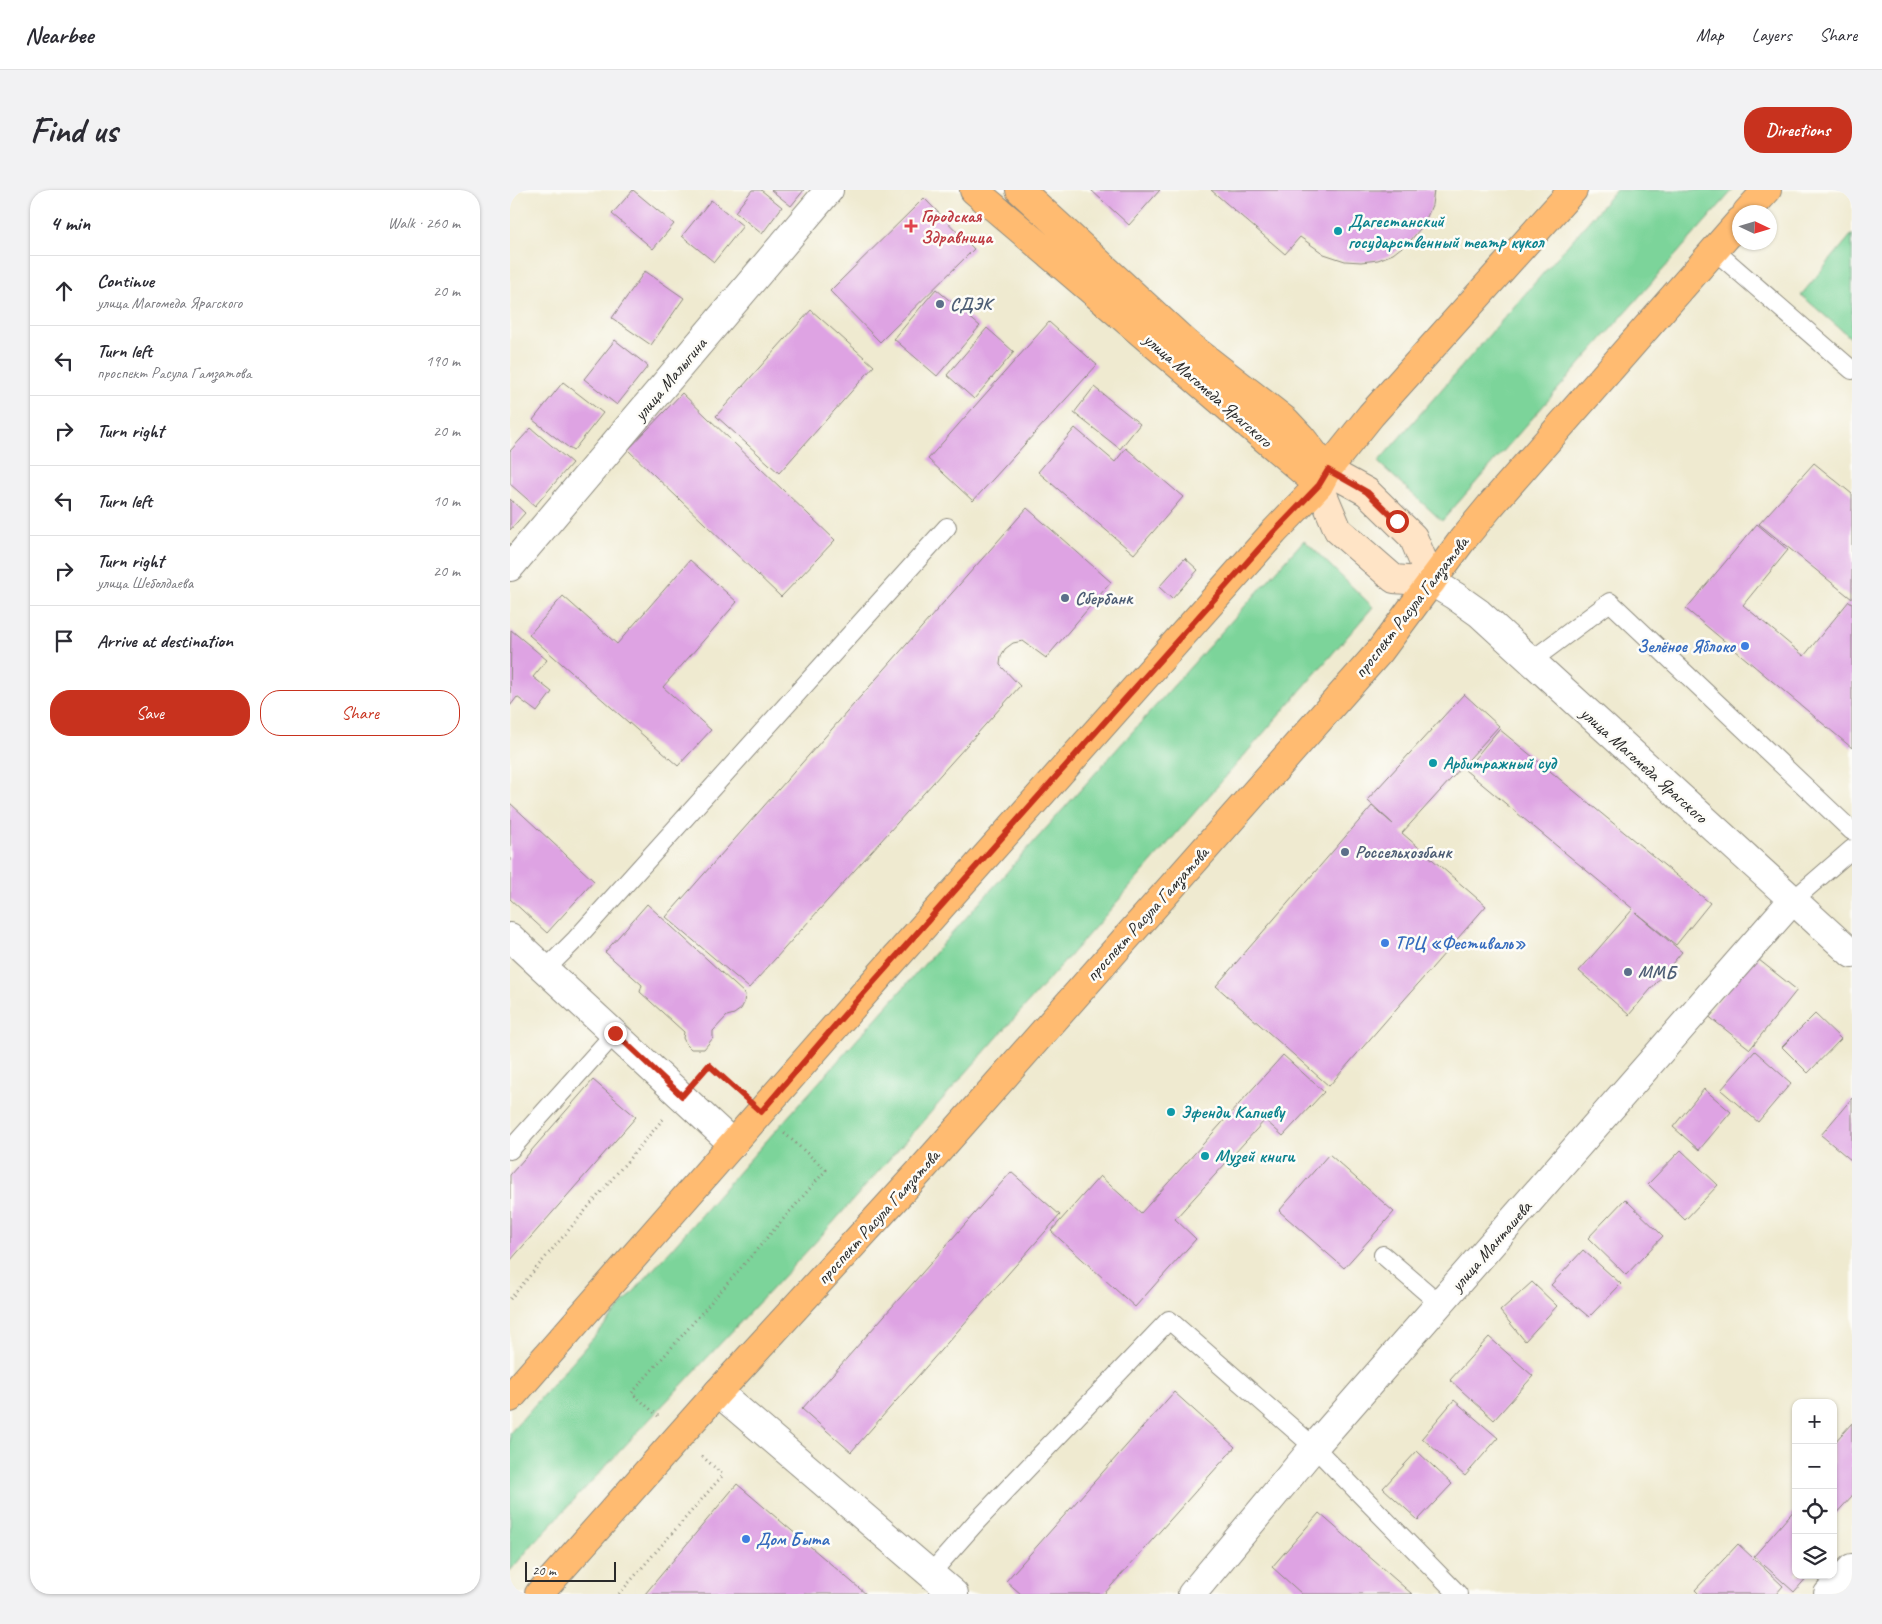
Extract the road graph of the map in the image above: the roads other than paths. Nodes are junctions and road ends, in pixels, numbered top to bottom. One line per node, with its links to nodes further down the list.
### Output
1 (830, 190): 12 (street, улица Малыгина)
2 (974, 190): 10 (main road, улица Магомеда Ярагского)
3 (1020, 190): 10 (main road, улица Магомеда Ярагского)
4 (1573, 190): 10 (main road)
5 (1767, 190): 6 (main road)
6 (1754, 205)
7 (1732, 231): 8 (main road, проспект Расула Гамзатова)
8 (1714, 250): 9 (lane); 13 (main road, проспект Расула Гамзатова)
9 (1850, 363)
10 (1323, 478): 13 (main road, улица Магомеда Ярагского); 13 (main road, улица Магомеда Ярагского); 22 (main road)
11 (947, 527): 20 (lane)
12 (510, 567)
13 (1432, 582): 14 (street, улица Магомеда Ярагского); 26 (main road, проспект Расула Гамзатова)
14 (1530, 661): 15 (lane); 17 (street, улица Магомеда Ярагского)
15 (1852, 831)
16 (1852, 849): 17 (lane)
17 (1792, 901): 19 (street, улица Магомеда Ярагского); 25 (street, улица Манташева)
18 (510, 937): 20 (street)
19 (1852, 954)
20 (546, 969): 21 (street)
21 (615, 1033): 22 (street); 23 (lane)
22 (733, 1144): 27 (main road)
23 (510, 1150)
24 (1383, 1255): 25 (lane)
25 (1440, 1304): 28 (street, улица Манташева)
26 (718, 1392): 30 (street); 32 (main road, проспект Расула Гамзатова)
27 (510, 1398)
28 (1314, 1447): 30 (lane); 31 (street, улица Манташева); 34 (lane)
29 (1852, 1568): 35 (street)
30 (931, 1573): 33 (street)
31 (1203, 1590)
32 (539, 1594)
33 (954, 1594)
34 (1458, 1594)
35 (1828, 1594)

